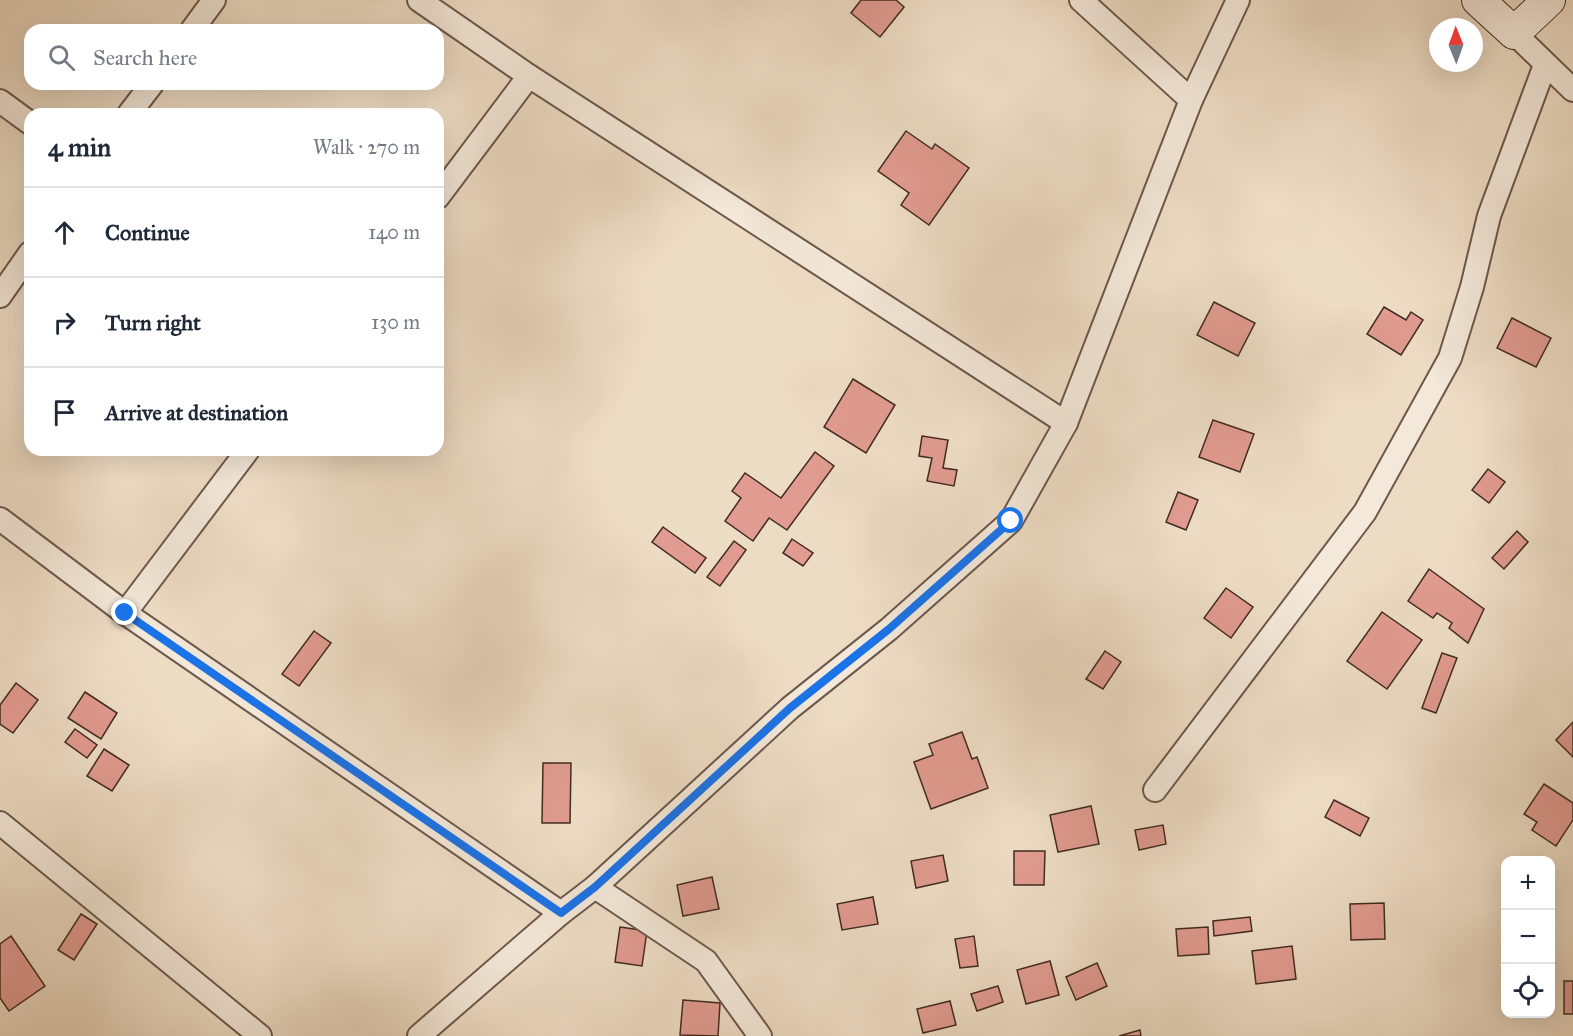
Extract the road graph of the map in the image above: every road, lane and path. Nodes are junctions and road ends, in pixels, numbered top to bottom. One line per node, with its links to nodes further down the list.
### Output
1 (214, 0): 7 (street)
2 (419, 0): 10 (street)
3 (1081, 0): 13 (street)
4 (1238, 0): 13 (street)
5 (1478, 0): 8 (street)
6 (1549, 0): 8 (street)
7 (196, 24)
8 (1514, 33): 9 (street)
9 (1545, 65): 12 (street); 24 (street)
10 (529, 76): 17 (street); 20 (street)
11 (147, 90): 15 (street)
12 (1573, 90)
13 (1191, 100): 20 (street)
14 (0, 101): 16 (street)
15 (134, 108)
16 (24, 119)
17 (444, 189)
18 (24, 262): 19 (street)
19 (0, 296)
20 (1066, 423): 26 (street)
21 (243, 456): 23 (street)
22 (0, 519): 23 (street)
23 (125, 613): 27 (street)
24 (1155, 790)
25 (0, 823): 28 (street)
26 (595, 887): 27 (street); 30 (street)
27 (561, 913): 29 (street)
28 (261, 1036)
29 (419, 1036)
30 (760, 1036)

